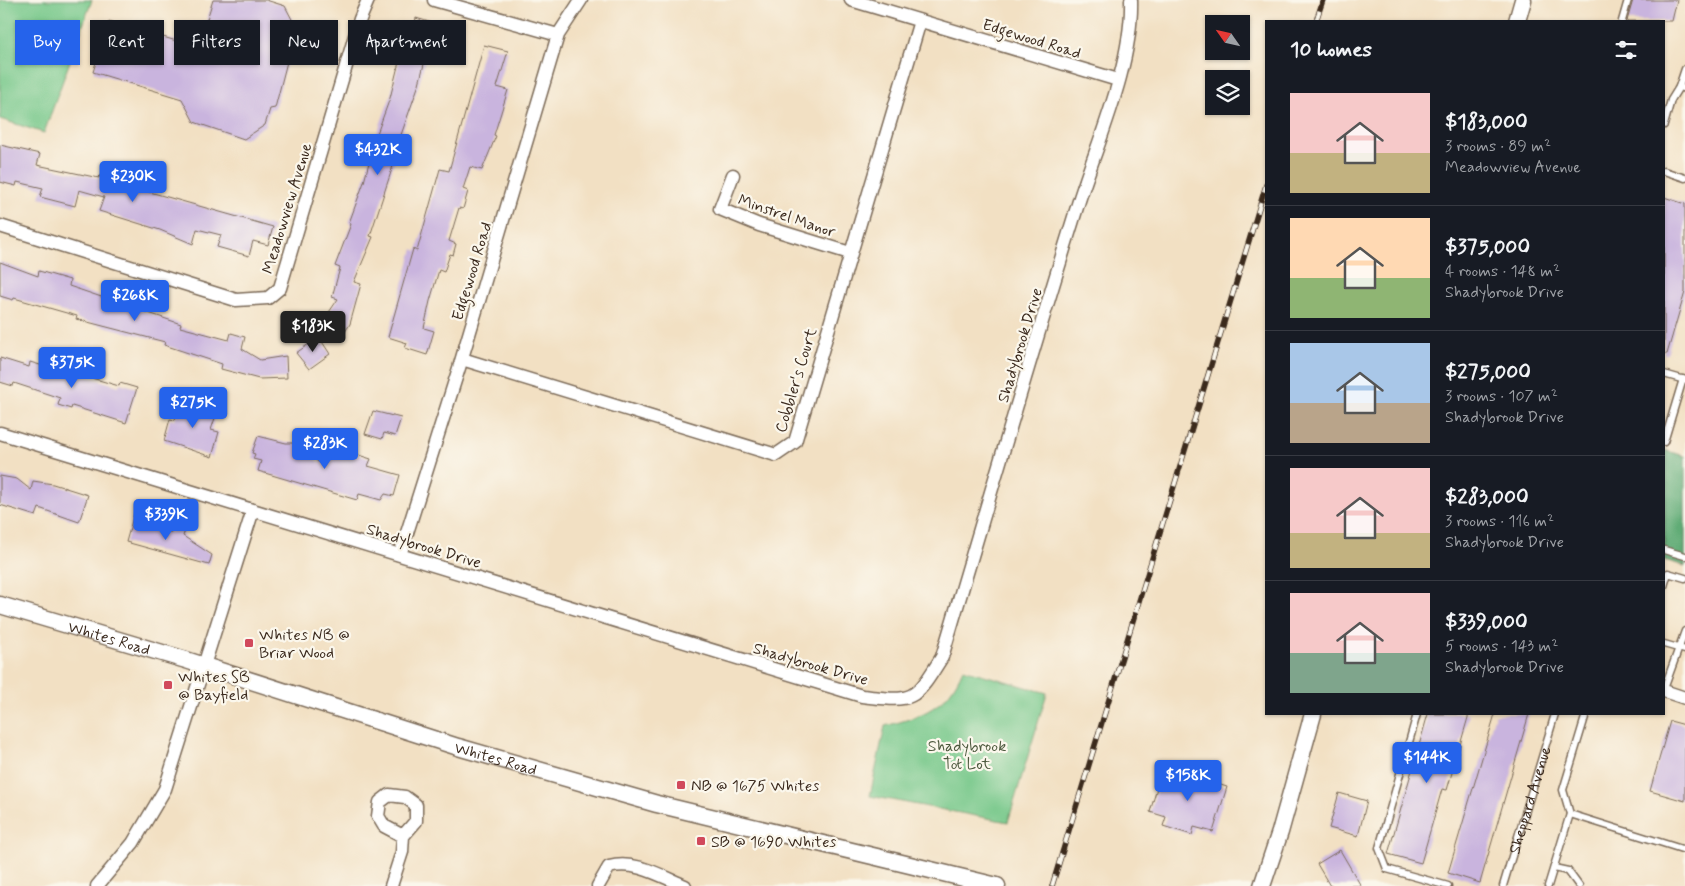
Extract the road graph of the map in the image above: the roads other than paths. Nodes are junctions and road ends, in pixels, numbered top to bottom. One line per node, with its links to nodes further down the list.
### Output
1 (368, 0): 19 (street, Meadowview Avenue)
2 (434, 0): 11 (street)
3 (581, 0): 11 (street, Edgewood Road)
4 (851, 0): 10 (street, Edgewood Road)
5 (1131, 0): 13 (street, Shadybrook Drive)
6 (1523, 0): 8 (main road)
7 (1628, 0): 9 (lane)
8 (1516, 20)
9 (1622, 20)
10 (920, 21): 13 (street, Edgewood Road); 20 (street, Cobbler's Court)
11 (558, 35): 21 (street, Edgewood Road)
12 (1685, 69): 14 (lane)
13 (1118, 80): 28 (street, Shadybrook Drive)
14 (1682, 88): 15 (lane)
15 (1665, 121)
16 (1665, 171): 18 (lane)
17 (733, 175): 20 (street, Minstrel Manor)
18 (1685, 178)
19 (0, 226)
20 (850, 253): 21 (street, Cobbler's Court)
21 (462, 359): 28 (street, Edgewood Road)
22 (1665, 374): 23 (lane)
23 (1684, 379): 25 (lane)
24 (0, 433): 26 (street, Shadybrook Drive)
25 (1665, 439)
26 (253, 510): 28 (street, Shadybrook Drive); 36 (street)
27 (1665, 550): 29 (lane)
28 (400, 555)
29 (1685, 556)
30 (1685, 578): 31 (lane)
31 (1665, 583)
32 (0, 605): 36 (main road, Whites Road)
33 (1685, 632): 35 (lane)
34 (1665, 644): 35 (lane)
35 (1682, 649): 37 (lane)
36 (204, 666): 48 (street); 52 (main road, Whites Road)
37 (1665, 688)
38 (1665, 690): 39 (street)
39 (1685, 698)
40 (1312, 715): 53 (main road)
41 (1417, 715): 54 (lane)
42 (1556, 715): 55 (lane, Sheppard Avenue)
43 (1586, 715): 44 (lane)
44 (1570, 814): 46 (lane); 47 (lane)
45 (403, 836): 49 (street)
46 (1685, 850)
47 (1554, 868): 56 (lane); 57 (lane)
48 (97, 886)
49 (390, 886)
50 (598, 886): 51 (street)
51 (684, 886)
52 (995, 886)
53 (1262, 886)
54 (1448, 886)
55 (1504, 886)
56 (1548, 886)
57 (1579, 886)

